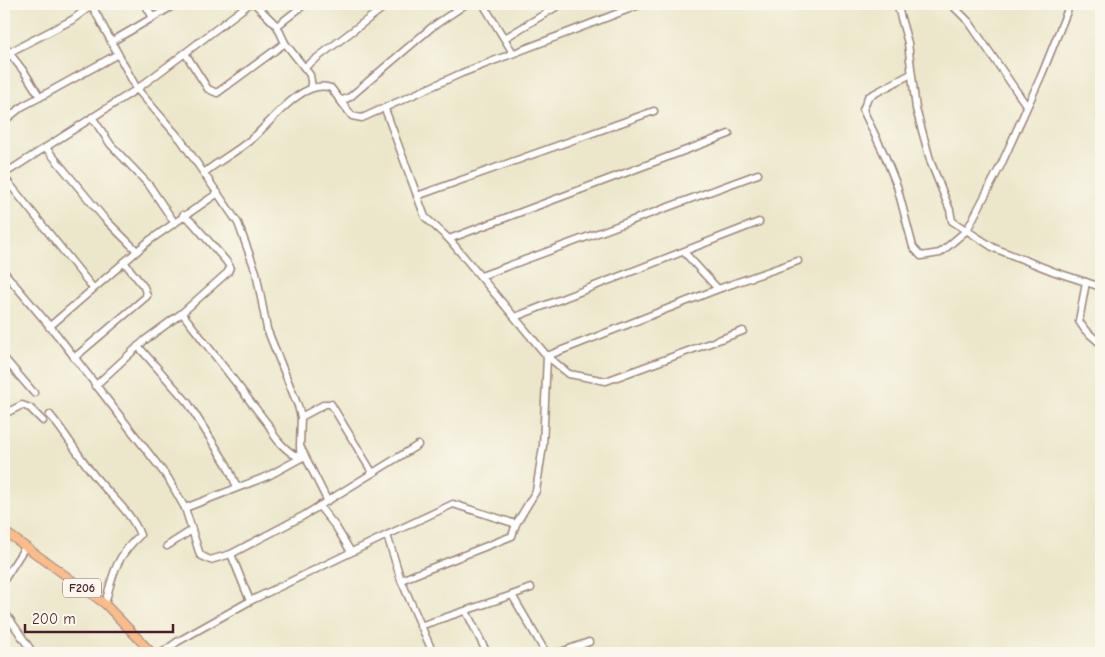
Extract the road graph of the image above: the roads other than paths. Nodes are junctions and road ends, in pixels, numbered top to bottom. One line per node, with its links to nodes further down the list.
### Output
1 (145, 4): 15 (street)
2 (176, 4): 15 (street)
3 (249, 4): 22 (street)
4 (255, 4): 16 (street)
5 (305, 4): 16 (street)
6 (388, 4): 25 (street)
7 (466, 4): 30 (street)
8 (483, 4): 17 (street)
9 (561, 4): 17 (street)
10 (642, 4): 24 (street)
11 (897, 4): 26 (street)
12 (951, 4): 31 (street)
13 (1070, 4): 31 (street)
14 (91, 5): 18 (street); 21 (street)
15 (152, 16): 18 (street)
16 (276, 26): 19 (street)
17 (505, 38): 24 (street)
18 (111, 42): 23 (street)
19 (285, 43): 22 (street); 25 (street)
20 (4, 46): 21 (street)
21 (10, 52): 29 (street)
22 (185, 53): 28 (street)
23 (118, 54): 28 (street); 29 (street)
24 (513, 54): 32 (street)
25 (305, 67): 27 (street)
26 (911, 74): 46 (street); 46 (street)
27 (312, 88): 30 (street); 38 (street)
28 (137, 89): 34 (street); 38 (street)
29 (40, 97): 35 (street)
30 (339, 99): 32 (street)
31 (1026, 105): 46 (street)
32 (385, 109): 42 (street)
33 (654, 111): 42 (street)
34 (92, 117): 37 (street); 44 (street)
35 (4, 121)
36 (729, 134): 47 (street)
37 (46, 148): 40 (street); 48 (street)
38 (204, 173): 41 (street)
39 (758, 174): 53 (street)
40 (4, 175): 56 (street)
41 (218, 193): 43 (street); 71 (street)
42 (416, 196): 47 (street)
43 (183, 215): 44 (street); 58 (street)
44 (174, 222): 48 (street)
45 (759, 222): 49 (street)
46 (967, 230): 54 (street)
47 (449, 239): 53 (street)
48 (137, 251): 51 (street)
49 (684, 252): 57 (street); 59 (street)
50 (798, 261): 57 (street)
51 (124, 262): 56 (street); 66 (street)
52 (4, 272): 60 (street)
53 (481, 276): 59 (street)
54 (1086, 282): 55 (street); 62 (street)
55 (1101, 287)
56 (93, 288): 60 (street)
57 (718, 289): 64 (street)
58 (182, 313): 63 (street); 74 (street)
59 (515, 317): 64 (street)
60 (49, 327): 66 (street)
61 (744, 331): 64 (street)
62 (1101, 344)
63 (138, 346): 67 (street); 76 (street)
64 (547, 356): 80 (street)
65 (4, 358): 68 (street)
66 (74, 358): 67 (street)
67 (95, 386): 79 (street)
68 (34, 393)
69 (4, 414): 72 (street)
70 (50, 415): 93 (street)
71 (301, 417): 74 (street); 75 (street)
72 (43, 421)
73 (418, 445): 75 (street)
74 (303, 458): 76 (street); 77 (street)
75 (372, 472): 77 (street)
76 (236, 487): 79 (street)
77 (326, 500): 78 (street)
78 (319, 506): 86 (street); 87 (street)
79 (185, 508): 81 (street)
80 (516, 524): 83 (street); 89 (street)
81 (192, 530): 84 (street); 87 (street)
82 (4, 531): 85 (main road, F206)
83 (387, 534): 86 (street); 89 (street)
84 (167, 546)
85 (26, 547): 88 (street); 93 (main road, F206)
86 (351, 552): 92 (street)
87 (231, 554): 92 (street)
88 (4, 580)
89 (401, 580): 96 (street)
90 (532, 588): 91 (street)
91 (512, 595): 95 (street); 103 (street)
92 (250, 601): 100 (street)
93 (105, 604): 99 (main road, F206)
94 (4, 610): 98 (street)
95 (466, 610): 96 (street); 102 (street)
96 (420, 626): 101 (street)
97 (589, 642): 104 (street)
98 (33, 653)
99 (152, 653)
100 (162, 653)
101 (433, 653)
102 (488, 653)
103 (546, 653)
104 (558, 653)

